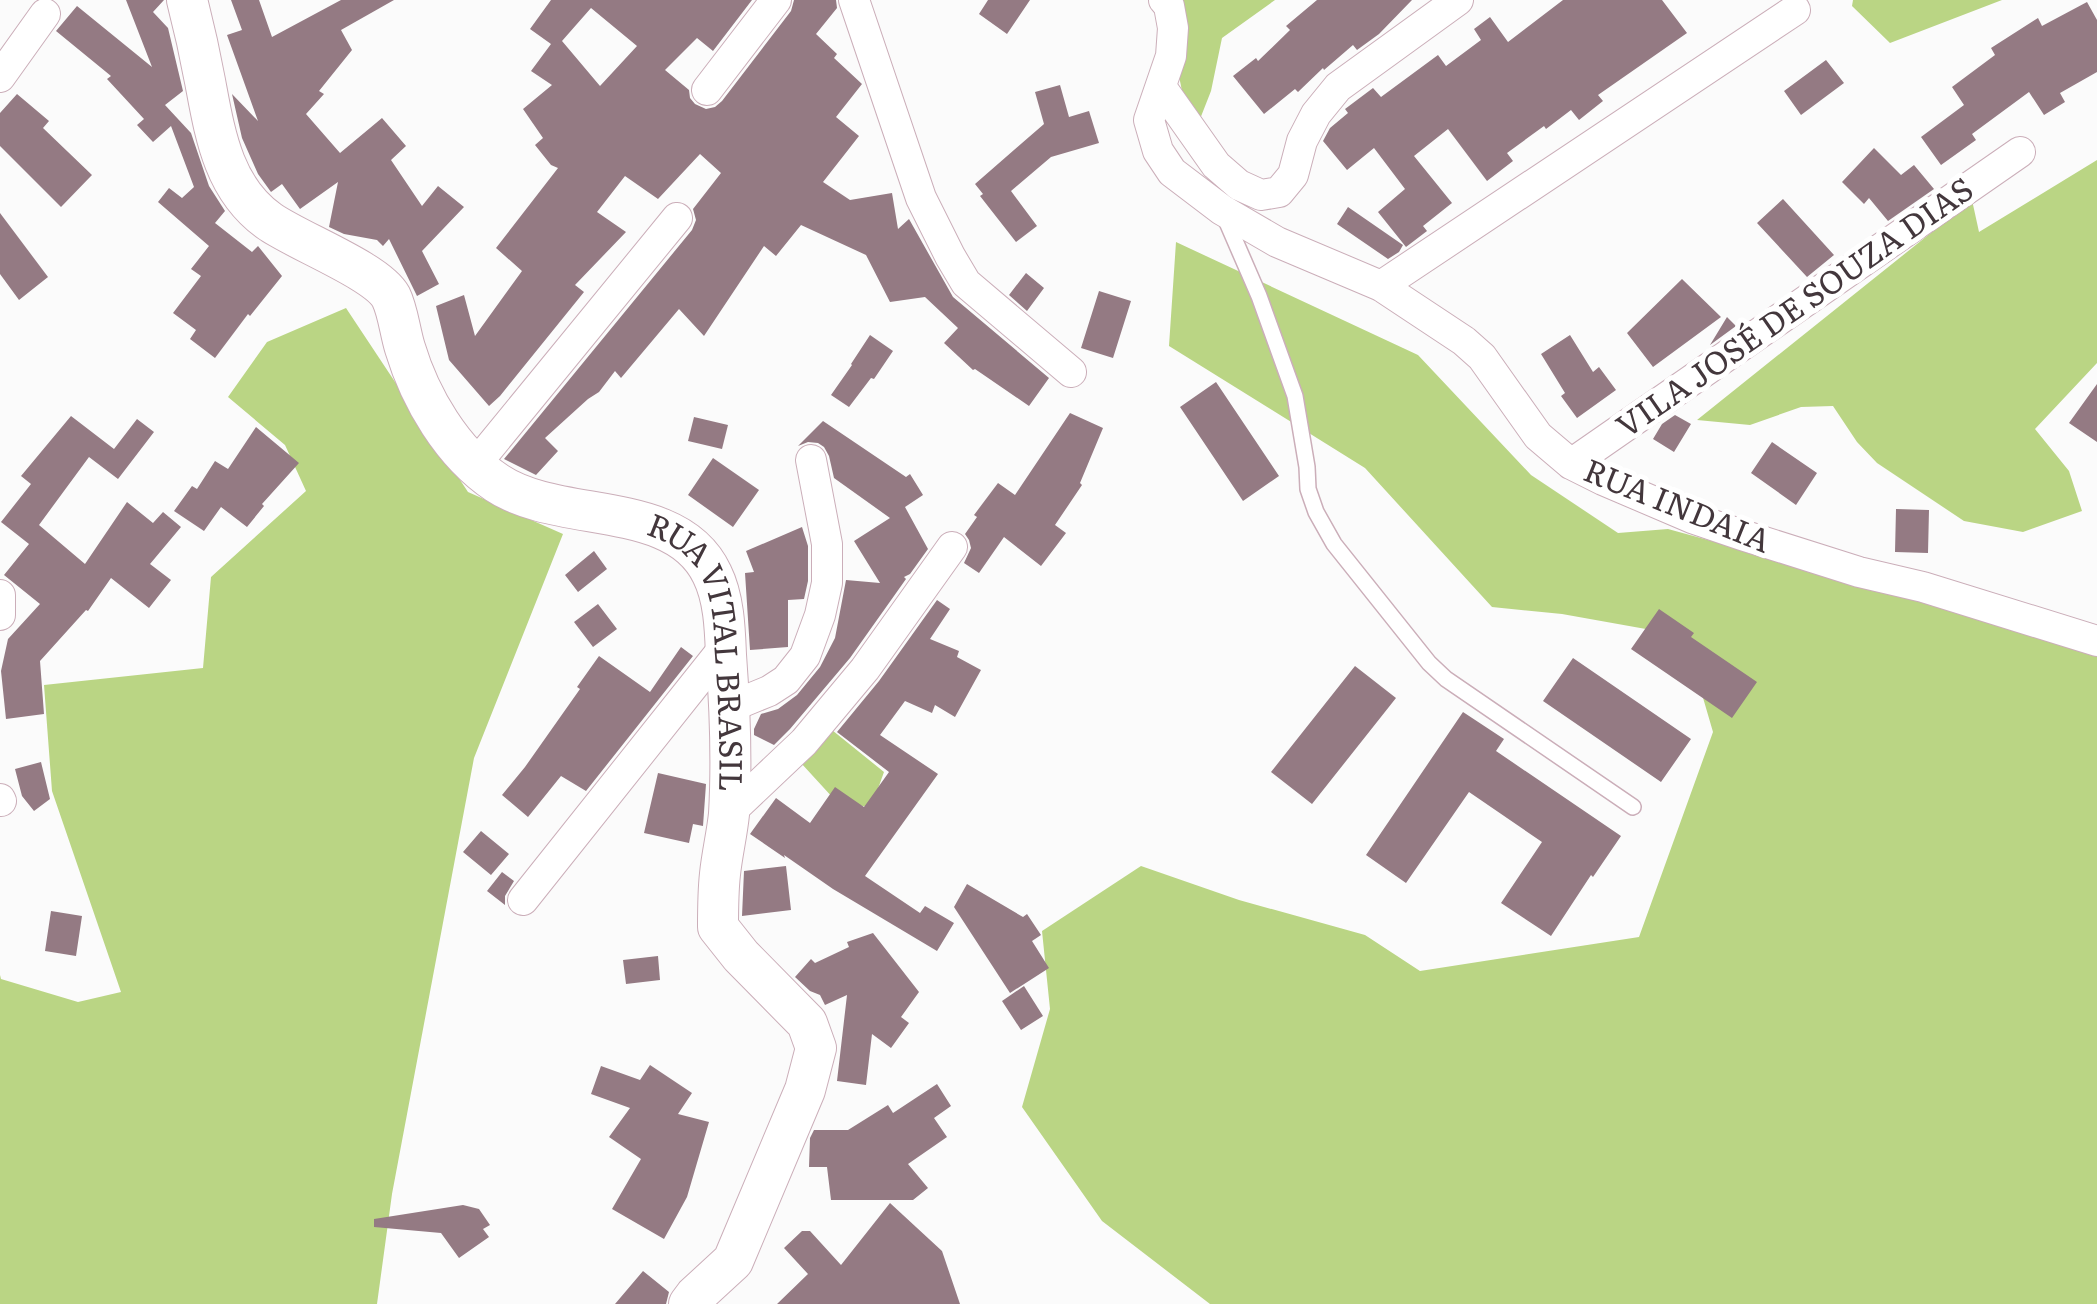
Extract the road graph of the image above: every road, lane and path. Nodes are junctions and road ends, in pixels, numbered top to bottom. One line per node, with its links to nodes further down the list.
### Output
1 (187, 0): 18 (street, RUA VITAL BRASIL)
2 (776, 0): 10 (street)
3 (854, 0): 15 (street)
4 (1164, 0): 9 (street, RUA INDAIA)
5 (1458, 0): 9 (street)
6 (1795, 10): 14 (street)
7 (44, 14): 8 (street)
8 (0, 77)
9 (1161, 87): 12 (street, RUA INDAIA)
10 (707, 90)
11 (2020, 152): 17 (street, VILA JOSÉ DE SOUZA DIAS)
12 (1222, 210): 14 (street, RUA INDAIA); 25 (lane)
13 (677, 218): 18 (street)
14 (1381, 286): 17 (street, RUA INDAIA)
15 (1070, 372)
16 (812, 460): 24 (street)
17 (1571, 464): 22 (street, RUA INDAIA)
18 (475, 465): 23 (street, RUA VITAL BRASIL)
19 (952, 547): 26 (street)
20 (0, 594): 21 (street)
21 (0, 616)
22 (2097, 641)
23 (726, 645): 24 (street, RUA VITAL BRASIL); 27 (street)
24 (730, 706): 26 (street, RUA VITAL BRASIL)
25 (1633, 807)
26 (729, 812): 28 (street, RUA VITAL BRASIL)
27 (523, 900)
28 (689, 1304)

